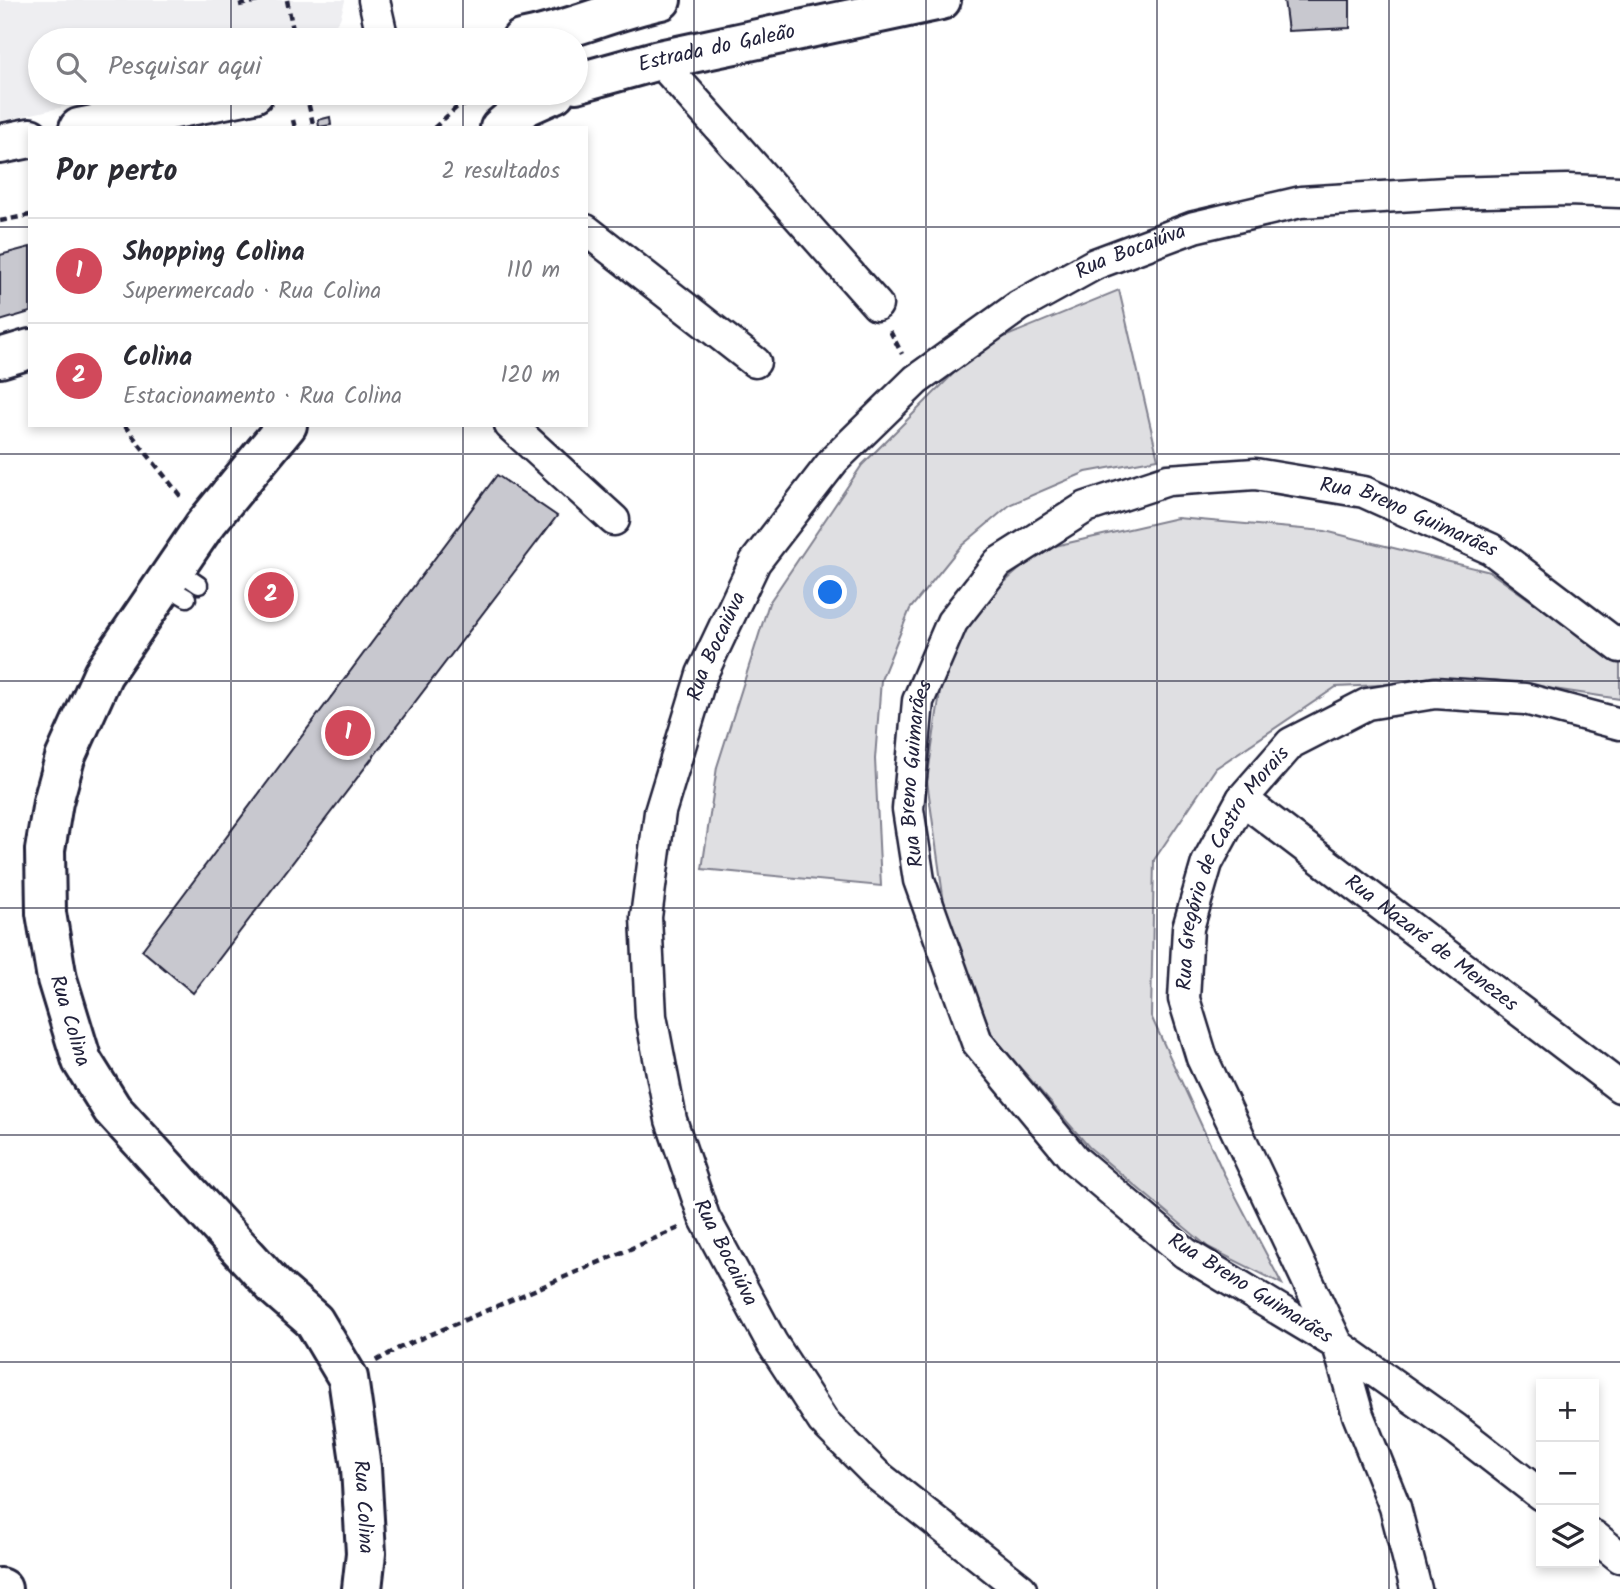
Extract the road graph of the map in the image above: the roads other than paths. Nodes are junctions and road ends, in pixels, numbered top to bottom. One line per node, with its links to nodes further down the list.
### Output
1 (374, 0): 4 (street)
2 (941, 0): 6 (street, Estrada do Galeão)
3 (641, 2): 5 (street)
4 (380, 28)
5 (571, 28)
6 (659, 60): 7 (street, Estrada do Galeão); 18 (street)
7 (588, 80)
8 (194, 105): 11 (street)
9 (528, 105): 10 (street)
10 (494, 118)
11 (89, 126)
12 (28, 138): 13 (street)
13 (0, 144)
14 (1568, 190): 15 (street, Rua Bocaiúva); 16 (street); 34 (street, Rua Bocaiúva)
15 (1620, 192)
16 (1620, 215)
17 (588, 232): 21 (street)
18 (877, 305)
19 (28, 350): 20 (street)
20 (0, 358)
21 (755, 362)
22 (285, 427): 33 (street, Rua Colina)
23 (512, 427): 24 (street)
24 (614, 520)
25 (1620, 647): 29 (street, Rua Breno Guimarães)
26 (1620, 724): 27 (street, Rua Gregório de Castro Morais)
27 (1242, 799): 28 (street, Rua Nazaré de Menezes); 29 (street, Rua Gregório de Castro Morais)
28 (1620, 1087)
29 (1339, 1345): 30 (street, Rua Breno Guimarães); 35 (street, Rua Gregório de Castro Morais)
30 (1536, 1491)
31 (1599, 1540): 32 (street)
32 (1620, 1557)
33 (362, 1589)
34 (1021, 1589)
35 (1416, 1589)

